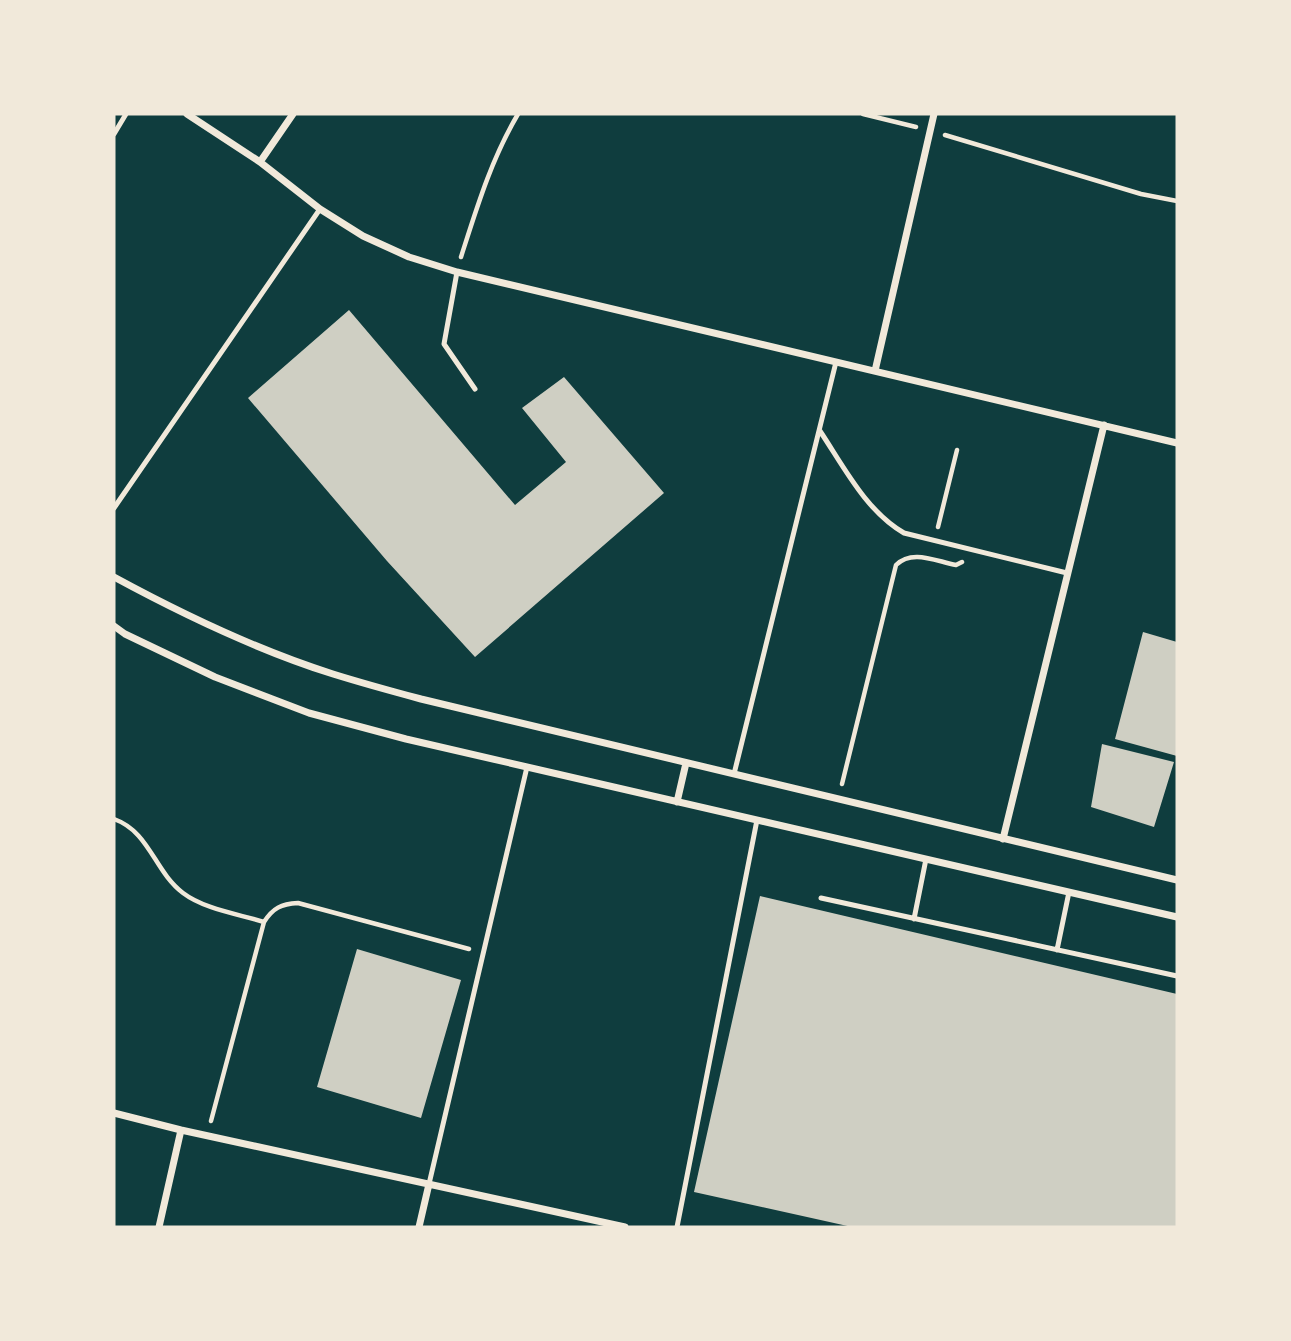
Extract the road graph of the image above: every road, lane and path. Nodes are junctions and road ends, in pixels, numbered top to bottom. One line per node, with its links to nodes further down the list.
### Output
1 (126, 114): 8 (lane)
2 (187, 114): 9 (street)
3 (293, 114): 9 (street)
4 (518, 114): 12 (path)
5 (863, 114): 7 (path)
6 (934, 114): 7 (street)
7 (930, 131): 10 (path); 14 (street)
8 (114, 134)
9 (260, 162): 11 (street)
10 (1177, 201)
11 (320, 209): 12 (street); 20 (lane)
12 (457, 272): 13 (street); 15 (lane)
13 (836, 362): 14 (street); 17 (lane)
14 (875, 371): 16 (street)
15 (475, 389)
16 (1104, 425): 18 (street); 23 (street)
17 (819, 431): 21 (lane); 28 (lane)
18 (1177, 443)
19 (957, 450): 21 (path)
20 (114, 508)
21 (934, 540): 22 (lane)
22 (968, 549): 23 (lane); 29 (path)
23 (1067, 573): 33 (street)
24 (114, 577): 26 (street)
25 (114, 626): 27 (street)
26 (686, 763): 28 (street); 30 (street)
27 (527, 767): 30 (street); 42 (lane)
28 (734, 774): 29 (street)
29 (839, 799): 33 (street)
30 (677, 802): 32 (street)
31 (114, 819): 40 (path)
32 (757, 820): 34 (street); 51 (lane)
33 (1003, 839): 35 (street)
34 (926, 859): 36 (street); 39 (lane)
35 (1177, 880)
36 (1069, 892): 38 (street); 41 (lane)
37 (821, 898): 39 (lane)
38 (1177, 917)
39 (914, 919): 41 (lane)
40 (264, 922): 42 (path); 46 (path)
41 (1057, 950): 43 (lane)
42 (484, 953): 47 (lane)
43 (1177, 976)
44 (114, 1112): 45 (street)
45 (181, 1130): 46 (street); 48 (street)
46 (207, 1136): 47 (street)
47 (429, 1184): 49 (street); 50 (street)
48 (159, 1227)
49 (419, 1227)
50 (625, 1227)
51 (677, 1227)

